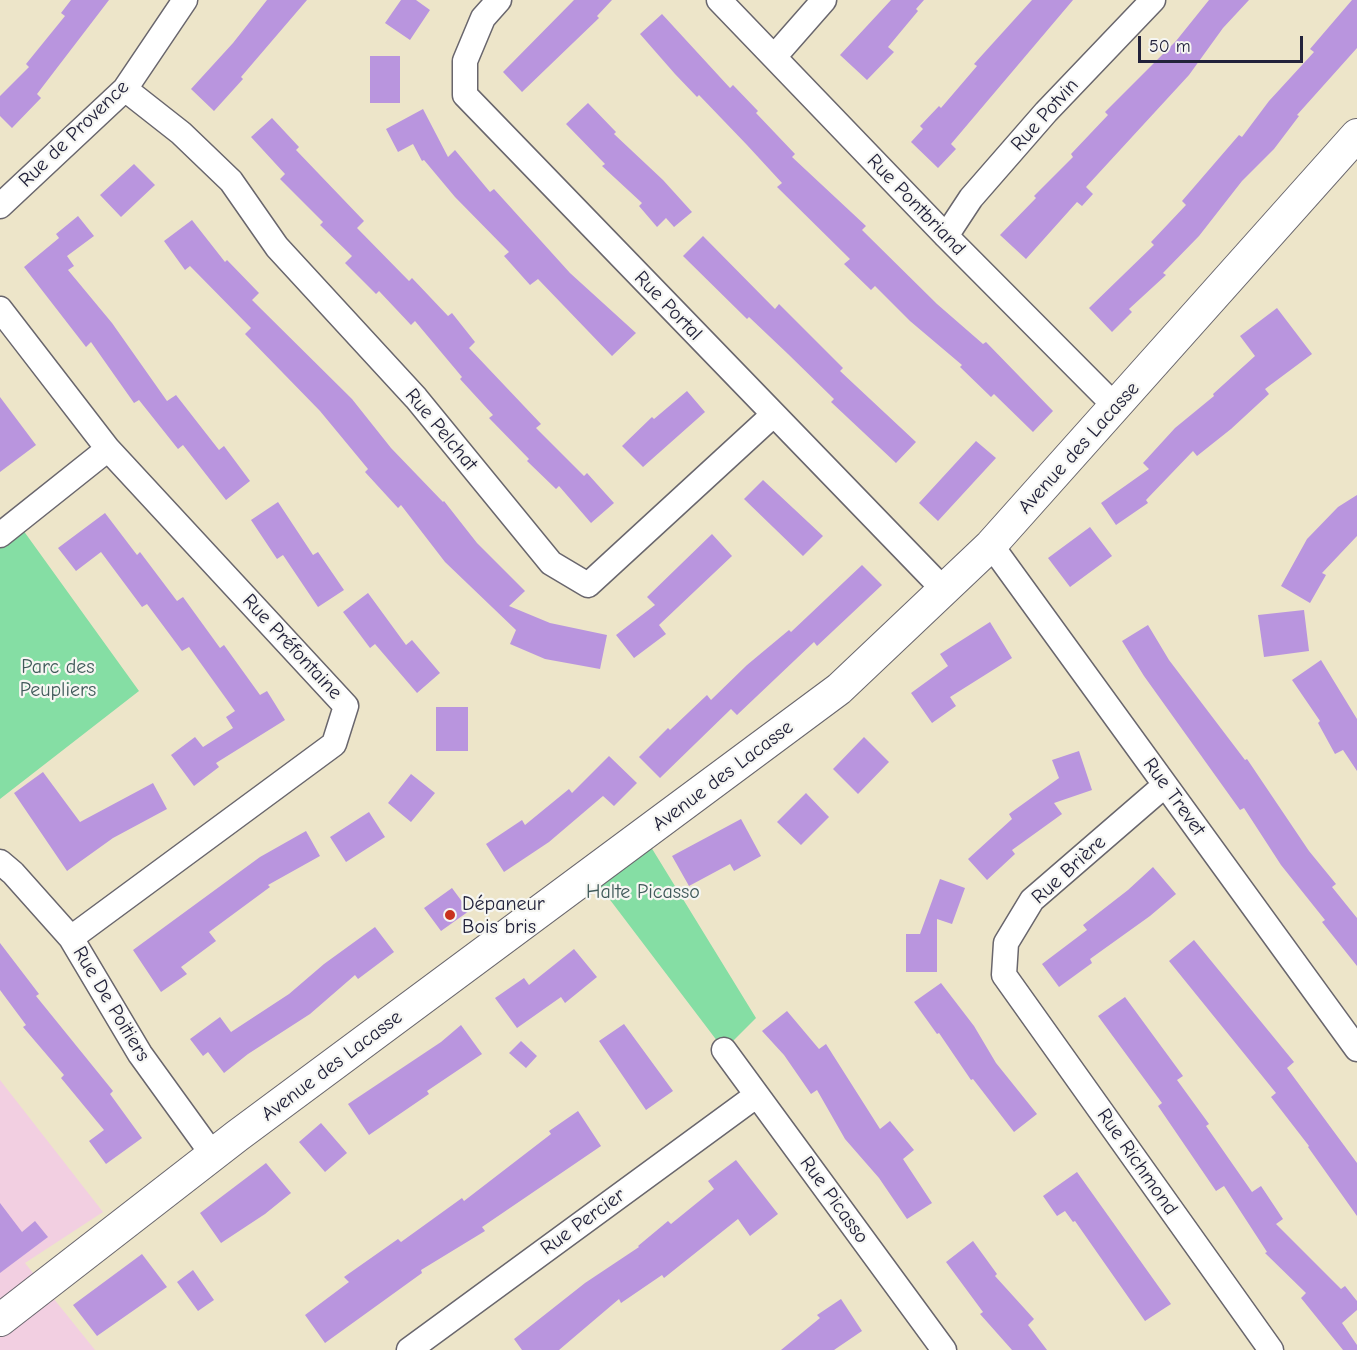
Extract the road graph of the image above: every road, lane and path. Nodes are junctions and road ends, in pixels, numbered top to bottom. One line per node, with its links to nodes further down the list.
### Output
1 (185, 0): 7 (street, Rue de Provence)
2 (499, 0): 13 (street, Rue Portal)
3 (719, 0): 6 (street, Rue Pontbriand)
4 (824, 0): 6 (street)
5 (1153, 0): 10 (street, Rue Potvin)
6 (774, 57): 10 (street, Rue Pontbriand)
7 (125, 89): 9 (street, Rue de Provence); 13 (street, Rue Pelchat)
8 (1357, 135): 12 (street, Avenue des Lacasse)
9 (0, 206)
10 (946, 236): 12 (street, Rue Pontbriand)
11 (0, 309): 14 (street, Rue Préfontaine)
12 (1116, 407): 16 (street, Avenue des Lacasse)
13 (773, 415): 17 (street, Rue Portal)
14 (108, 449): 15 (street); 20 (street, Rue Préfontaine)
15 (0, 535)
16 (991, 545): 17 (street, Avenue des Lacasse); 18 (street, Rue Trevet)
17 (945, 591): 25 (street, Avenue des Lacasse)
18 (1166, 785): 21 (street, Rue Brière); 22 (street, Rue Trevet)
19 (0, 862): 20 (street, Rue De Poitiers)
20 (71, 938): 25 (street, Rue De Poitiers)
21 (1004, 975): 29 (street, Rue Richmond)
22 (1357, 1049)
23 (724, 1050): 24 (street, Rue Picasso)
24 (757, 1095): 27 (street, Rue Picasso); 28 (street, Rue Percier)
25 (213, 1155): 26 (street, Avenue des Lacasse)
26 (0, 1320)
27 (941, 1349)
28 (409, 1350)
29 (1271, 1350)

